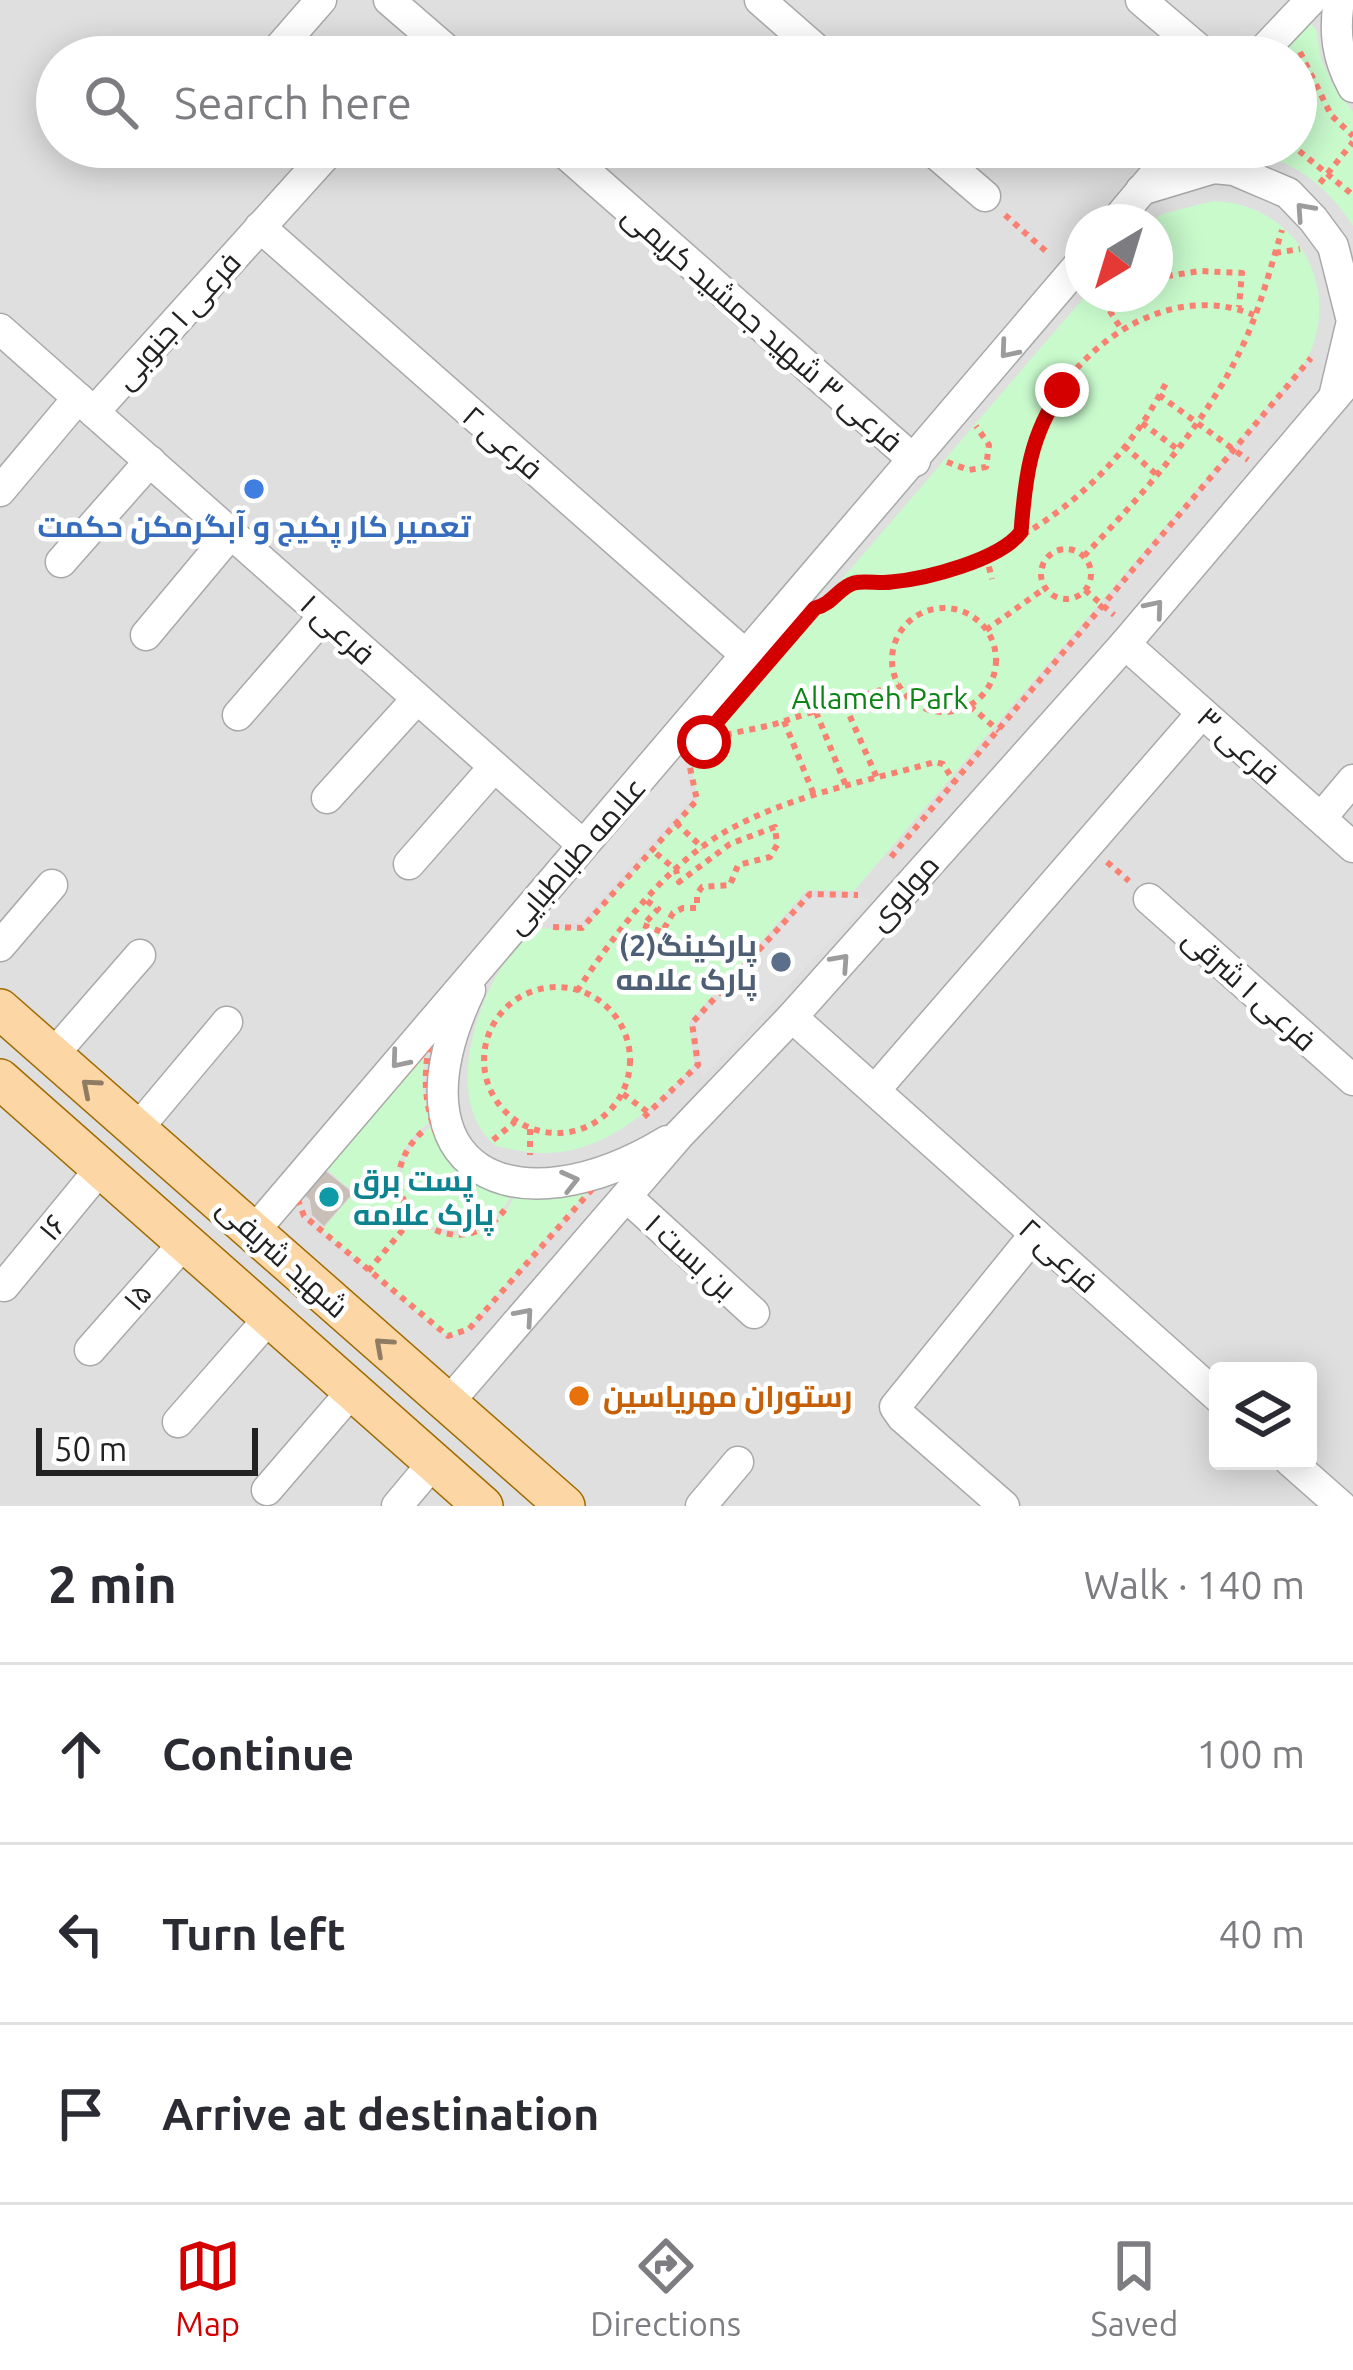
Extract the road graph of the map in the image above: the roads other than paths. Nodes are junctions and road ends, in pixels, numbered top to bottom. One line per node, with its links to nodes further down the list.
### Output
1 (321, 0): 7 (street)
2 (389, 0): 8 (street)
3 (760, 0): 9 (street)
4 (1141, 0): 10 (street)
5 (1311, 0): 11 (street)
6 (1339, 0): 12 (street)
7 (290, 36)
8 (421, 36)
9 (802, 36)
10 (1183, 36)
11 (1277, 36)
12 (1353, 87)
13 (314, 168): 22 (street, فرعی ۱ جنوبی)
14 (582, 168): 28 (street, فرعی ۳ شهید جمشید کریمی)
15 (952, 168): 20 (street)
16 (1160, 168): 19 (street)
17 (1211, 168): 19 (street, one-way to 19)
18 (1221, 168): 25 (street, one-way to 18)
19 (1141, 190): 21 (street)
20 (985, 196)
21 (1129, 204)
22 (260, 227): 26 (street, فرعی ۱ جنوبی); 35 (street, فرعی ۲)
23 (1065, 281): 28 (street, علامه طباطبایی, one-way to 28)
24 (0, 329): 26 (street, فرعی ۱)
25 (1343, 386): 34 (street, مولوی, one-way to 25)
26 (86, 405): 27 (street, فرعی ۱); 29 (street, فرعی ۱ جنوبی)
27 (150, 460): 30 (street, فرعی ۱); 31 (street)
28 (915, 461): 35 (street, علامه طباطبایی)
29 (0, 491)
30 (232, 532): 32 (street, فرعی ۱); 33 (street)
31 (61, 562)
32 (323, 617): 36 (street, فرعی ۱); 38 (street)
33 (146, 635)
34 (1125, 644): 37 (street, فرعی ۳); 52 (street, مولوی, one-way to 34)
35 (747, 656): 43 (street, علامه طباطبایی)
36 (416, 700): 39 (street, فرعی ۱); 41 (street)
37 (1202, 712): 42 (street, فرعی ۳); 57 (street)
38 (238, 715)
39 (494, 767): 43 (street, فرعی ۱); 45 (street)
40 (1353, 780): 42 (street)
41 (327, 798)
42 (1321, 818): 44 (street, فرعی ۳)
43 (583, 844): 50 (street, علامه طباطبایی)
44 (1353, 847)
45 (409, 864)
46 (52, 885): 48 (street)
47 (1149, 899): 55 (street, فرعی ۱ شرقی)
48 (0, 946)
49 (140, 955): 54 (street)
50 (486, 957): 59 (street, one-way to 59); 62 (street, علامه طباطبایی, one-way to 62)
51 (0, 1009): 54 (main road, شهید شریفی)
52 (792, 1017): 57 (street, فرعی ۲); 59 (street, مولوی)
53 (227, 1022): 58 (street)
54 (53, 1055): 58 (main road, شهید شریفی, one-way to 54)
55 (1352, 1078)
56 (0, 1079): 60 (main road, شهید شریفی)
57 (875, 1090): 63 (street, فرعی ۲)
58 (138, 1129): 62 (main road, شهید شریفی)
59 (680, 1134): 61 (street, مولوی)
60 (101, 1168): 64 (main road, شهید شریفی); 65 (street, ۱۶)
61 (628, 1198): 66 (street, بن بست ۱); 71 (street, مولوی, one-way to 61)
62 (254, 1231): 71 (main road, شهید شریفی, one-way to 62)
63 (1035, 1234): 69 (street, فرعی ۲); 81 (street)
64 (185, 1242): 67 (main road, شهید شریفی); 68 (street, ۱۵)
65 (4, 1286)
66 (754, 1313)
67 (270, 1317): 70 (main road, شهید شریفی); 72 (street)
68 (90, 1349)
69 (1209, 1389)
70 (353, 1390): 74 (main road, شهید شریفی); 76 (street)
71 (448, 1403): 79 (main road, شهید شریفی)
72 (178, 1423)
73 (738, 1462): 80 (street)
74 (433, 1463): 77 (street); 78 (main road, شهید شریفی)
75 (1300, 1470): 82 (street)
76 (267, 1490)
77 (397, 1506)
78 (483, 1506)
79 (565, 1506)
80 (701, 1506)
81 (1004, 1506)
82 (1341, 1506)

